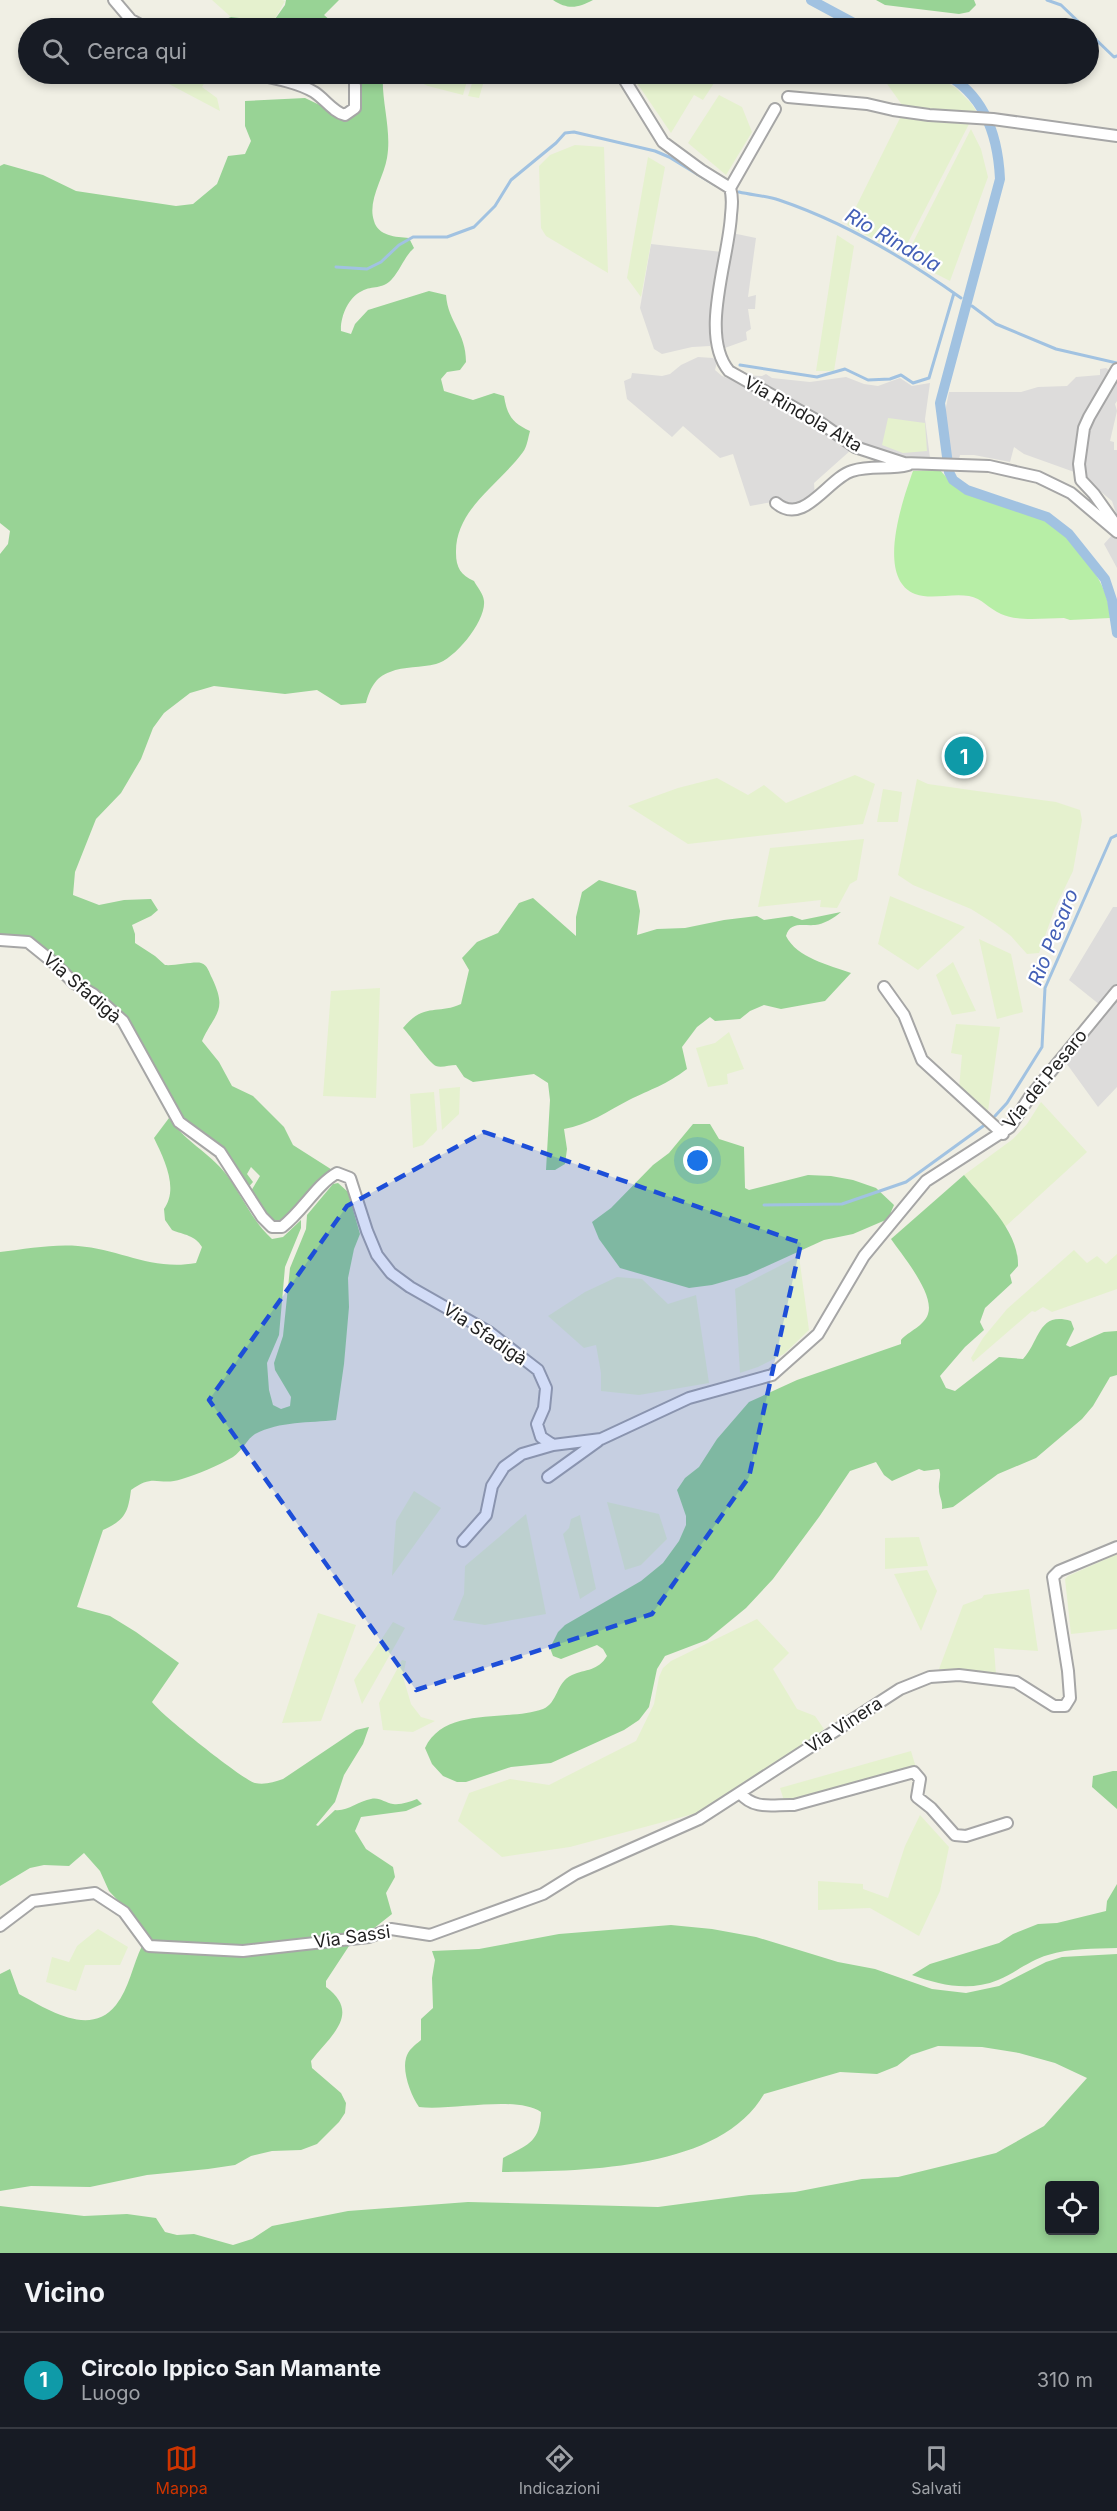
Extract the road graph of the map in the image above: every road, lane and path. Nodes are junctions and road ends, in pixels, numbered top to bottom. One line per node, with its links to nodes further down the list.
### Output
1 (114, 0): 2 (street)
2 (129, 18)
3 (290, 84): 4 (street)
4 (355, 84)
5 (627, 84): 9 (street)
6 (788, 97): 8 (street)
7 (775, 110): 9 (street)
8 (1117, 136)
9 (730, 188): 11 (street, Via Rindola Alta)
10 (1117, 369): 13 (street)
11 (912, 465): 12 (street); 14 (street, Via Rindola Alta)
12 (776, 503)
13 (1117, 527)
14 (1117, 532)
15 (4, 940): 20 (street, Via Sfadigà)
16 (884, 987): 18 (street, Via dei Pesaro)
17 (1117, 991): 18 (street, Via dei Pesaro)
18 (1003, 1134): 19 (street)
19 (601, 1439): 20 (street); 21 (street)
20 (553, 1445): 22 (street)
21 (548, 1477)
22 (464, 1541)
23 (1117, 1547): 24 (street, Via Vinera)
24 (740, 1793): 25 (street); 26 (street, Via Sassi)
25 (1007, 1823)
26 (0, 1926)

